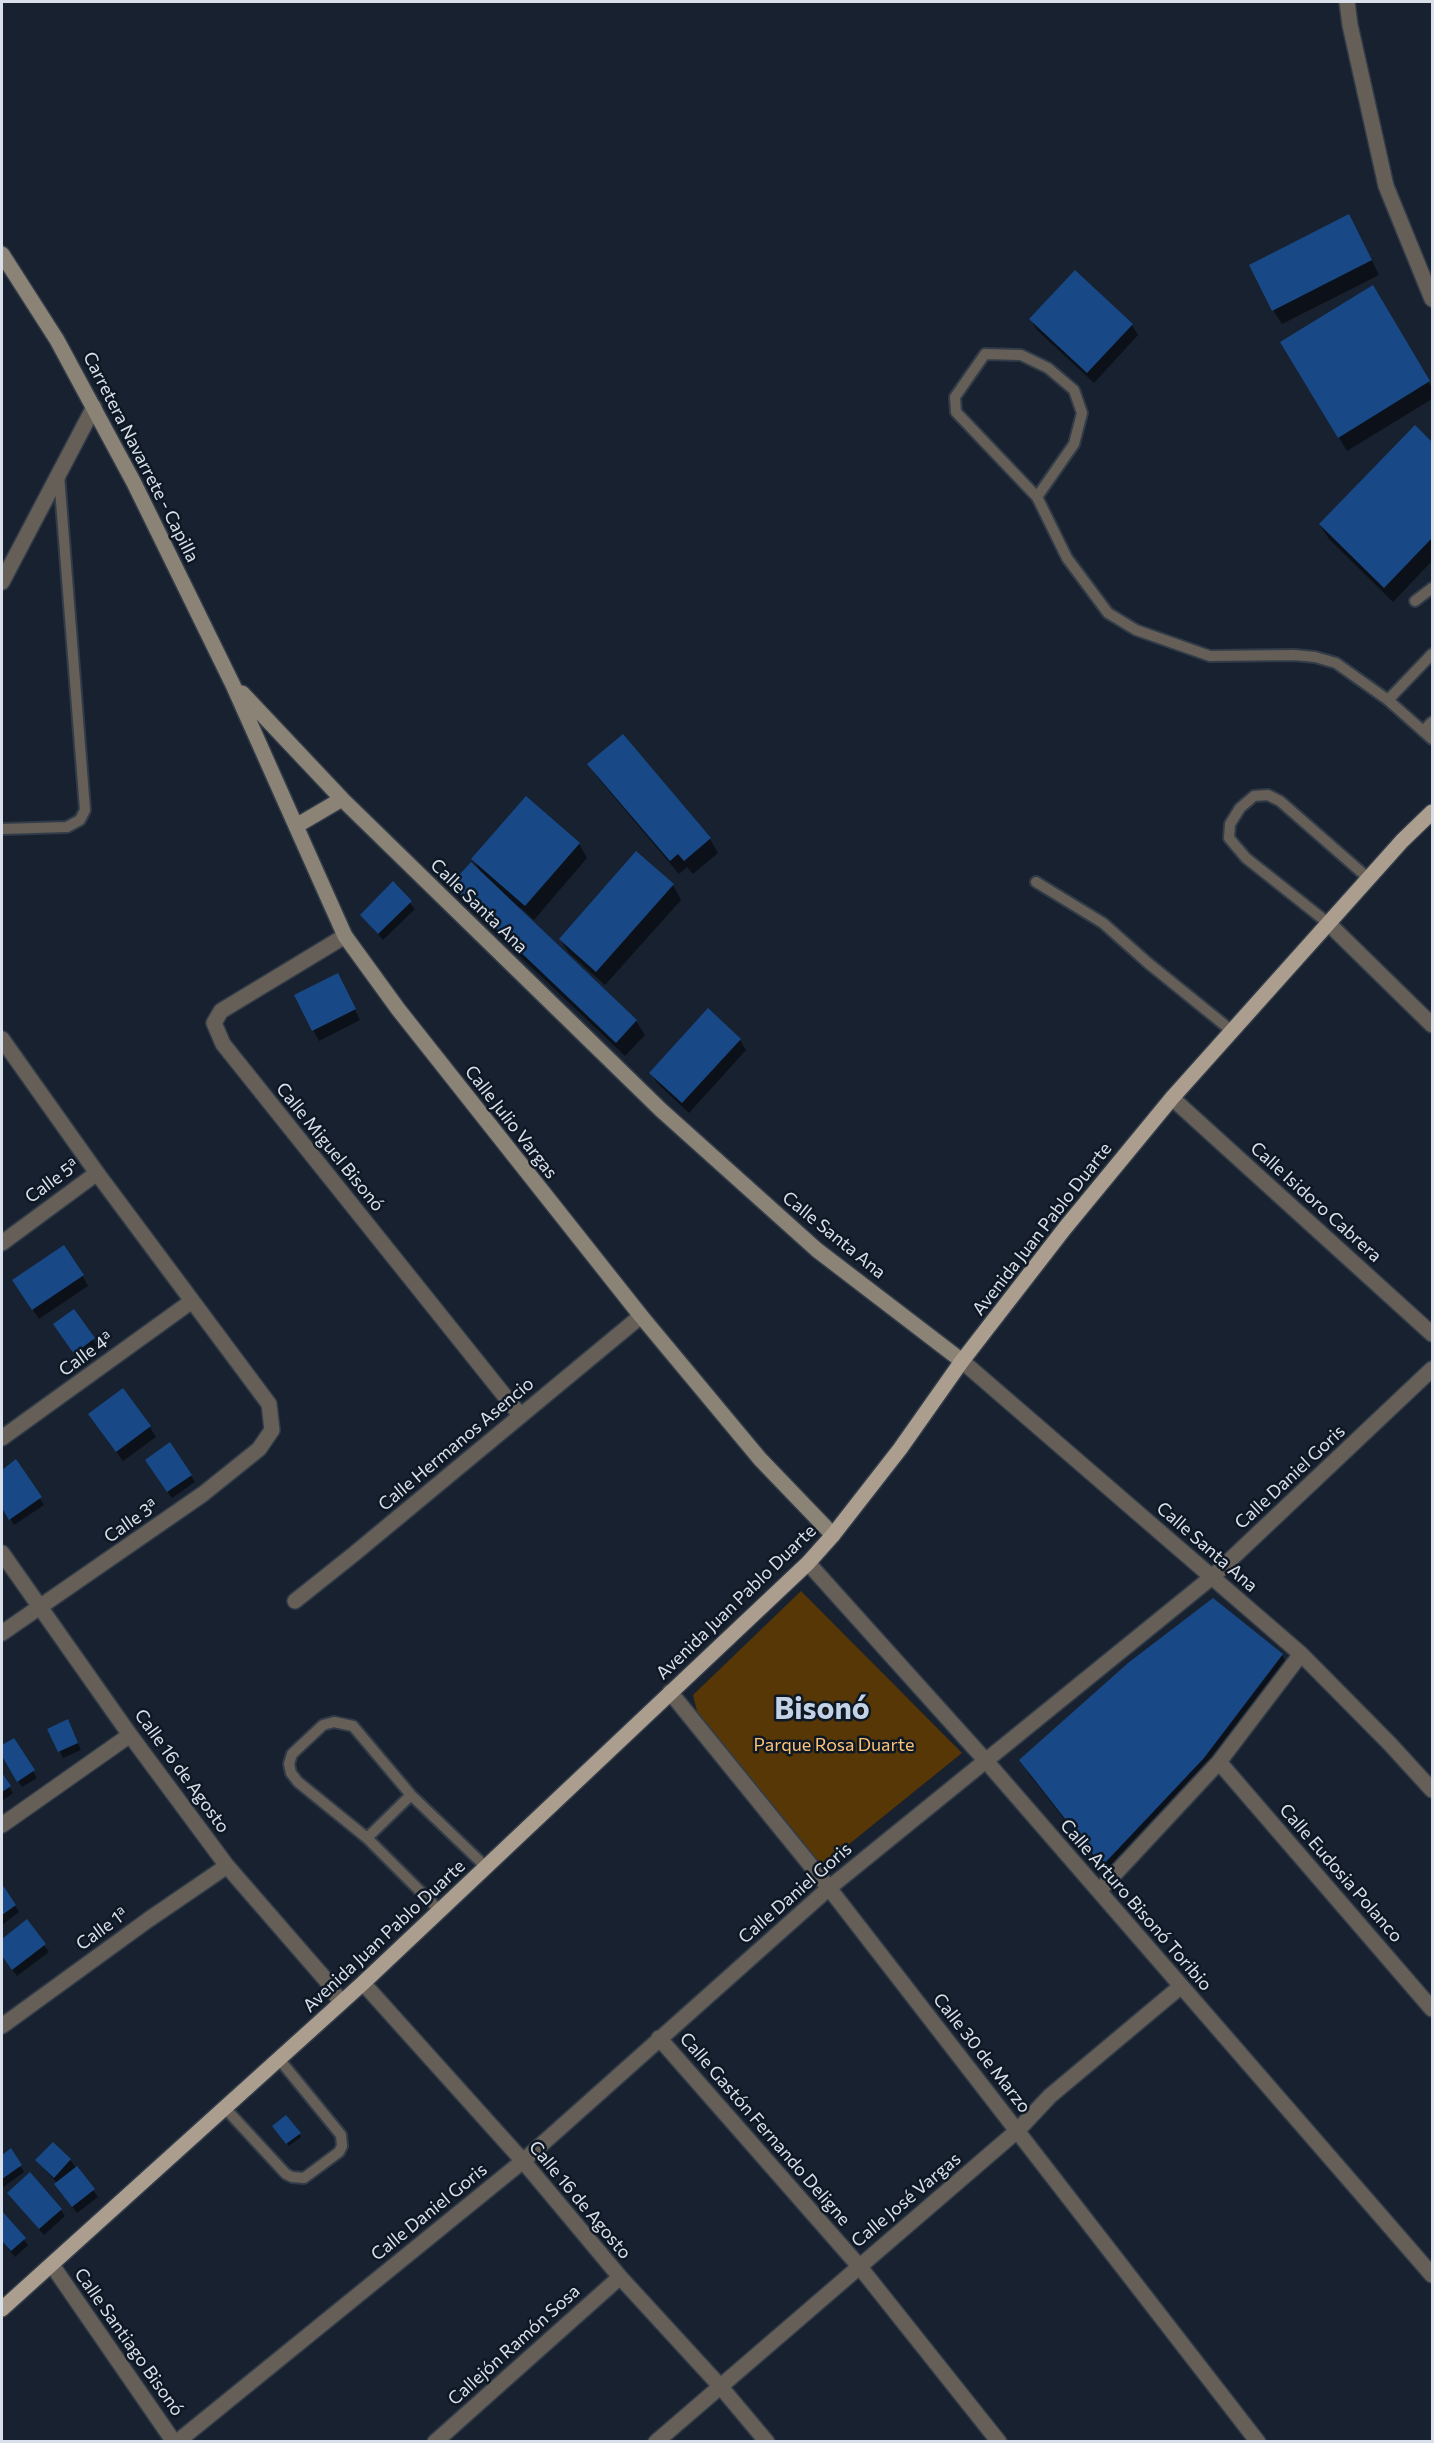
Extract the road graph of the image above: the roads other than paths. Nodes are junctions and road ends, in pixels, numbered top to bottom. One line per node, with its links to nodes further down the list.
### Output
1 (1347, 2): 3 (street)
2 (2, 254): 4 (main road, Carretera Navarrete - Capilla)
3 (1432, 299)
4 (94, 407): 5 (street); 11 (main road, Carretera Navarrete - Capilla)
5 (58, 471): 7 (street); 19 (lane)
6 (1037, 497): 6 (lane); 12 (lane)
7 (2, 582)
8 (1432, 588): 9 (lane)
9 (1415, 602)
10 (1432, 654): 12 (lane)
11 (233, 685): 16 (main road, Calle Santa Ana); 18 (main road, Calle Julio Vargas)
12 (1388, 700): 14 (lane)
13 (1432, 722): 14 (lane)
14 (1424, 730): 15 (lane)
15 (1432, 739)
16 (342, 799): 18 (main road); 33 (main road, Calle Santa Ana)
17 (1432, 812): 20 (main road, Avenida Juan Pablo Duarte)
18 (296, 826): 23 (main road, Calle Julio Vargas)
19 (2, 829)
20 (1368, 878): 22 (main road, Avenida Juan Pablo Duarte); 22 (lane)
21 (1036, 882): 25 (lane)
22 (1328, 923): 24 (street); 25 (main road, Avenida Juan Pablo Duarte)
23 (345, 936): 31 (main road, Calle Julio Vargas); 35 (street, Calle Miguel Bisonó)
24 (1432, 1025)
25 (1233, 1031): 27 (main road, Avenida Juan Pablo Duarte)
26 (2, 1039): 28 (street)
27 (1172, 1098): 32 (street, Calle Isidoro Cabrera); 33 (main road, Avenida Juan Pablo Duarte)
28 (97, 1173): 29 (street, Calle 5ª); 30 (street)
29 (2, 1243)
30 (192, 1301): 36 (street, Calle 4ª); 42 (street, Calle 3ª)
31 (641, 1316): 35 (street, Calle Hermanos Asencio); 37 (main road, Calle Julio Vargas)
32 (1432, 1334)
33 (962, 1361): 37 (main road, Avenida Juan Pablo Duarte); 40 (street, Calle Santa Ana)
34 (1432, 1369): 40 (street, Calle Daniel Goris)
35 (520, 1415): 41 (street, Calle Hermanos Asencio)
36 (2, 1438)
37 (833, 1535): 39 (main road, Avenida Juan Pablo Duarte)
38 (2, 1553): 42 (street, Calle 16 de Agosto)
39 (808, 1563): 45 (main road, Avenida Juan Pablo Duarte); 47 (street, Calle Arturo Bisonó Toribio)
40 (1212, 1577): 44 (street, Calle Santa Ana); 47 (street, Calle Daniel Goris)
41 (295, 1601)
42 (39, 1606): 43 (street, Calle 3ª); 46 (street, Calle 16 de Agosto)
43 (2, 1633)
44 (1301, 1654): 48 (street); 49 (street, Calle Santa Ana)
45 (670, 1692): 54 (main road, Avenida Juan Pablo Duarte); 55 (street, Calle 30 de Marzo)
46 (130, 1735): 51 (street); 53 (street, Calle 16 de Agosto)
47 (986, 1761): 55 (street, Calle Daniel Goris); 56 (street, Calle Arturo Bisonó Toribio)
48 (1219, 1762): 56 (street); 61 (street, Calle Eudosia Polanco)
49 (1432, 1790)
50 (411, 1795): 52 (lane); 52 (lane); 54 (lane)
51 (2, 1825)
52 (367, 1838): 57 (lane)
53 (227, 1866): 60 (street, Calle 16 de Agosto); 62 (street, Calle 1ª)
54 (486, 1867): 57 (main road, Avenida Juan Pablo Duarte)
55 (829, 1888): 63 (street, Calle Daniel Goris); 66 (street, Calle 30 de Marzo)
56 (1099, 1891): 59 (street, Calle Arturo Bisonó Toribio)
57 (440, 1911): 58 (main road, Avenida Juan Pablo Duarte)
58 (363, 1983): 60 (main road, Avenida Juan Pablo Duarte); 67 (street, Calle 16 de Agosto)
59 (1180, 1987): 66 (street, Calle José Vargas); 70 (street, Calle Arturo Bisonó Toribio)
60 (341, 2003): 64 (main road, Avenida Juan Pablo Duarte)
61 (1432, 2009)
62 (2, 2026)
63 (659, 2038): 67 (street, Calle Daniel Goris); 69 (street, Calle Gastón Fernando Deligne)
64 (279, 2059): 65 (main road, Avenida Juan Pablo Duarte); 65 (lane)
65 (225, 2108): 68 (main road, Avenida Juan Pablo Duarte)
66 (1018, 2130): 69 (street, Calle José Vargas); 79 (street, Calle 30 de Marzo)
67 (522, 2161): 71 (street, Calle 16 de Agosto); 74 (street, Calle Daniel Goris)
68 (52, 2265): 72 (main road, Avenida Juan Pablo Duarte); 74 (street, Calle Santiago Bisonó)
69 (859, 2266): 73 (street, Calle José Vargas); 78 (street, Calle Gastón Fernando Deligne)
70 (1432, 2275)
71 (620, 2277): 73 (street, Calle 16 de Agosto); 75 (street, Callejón Ramón Sosa)
72 (2, 2309)
73 (720, 2386): 76 (street, Calle José Vargas); 77 (street, Calle 16 de Agosto)
74 (176, 2442)
75 (435, 2442)
76 (656, 2442)
77 (767, 2442)
78 (999, 2442)
79 (1258, 2442)

